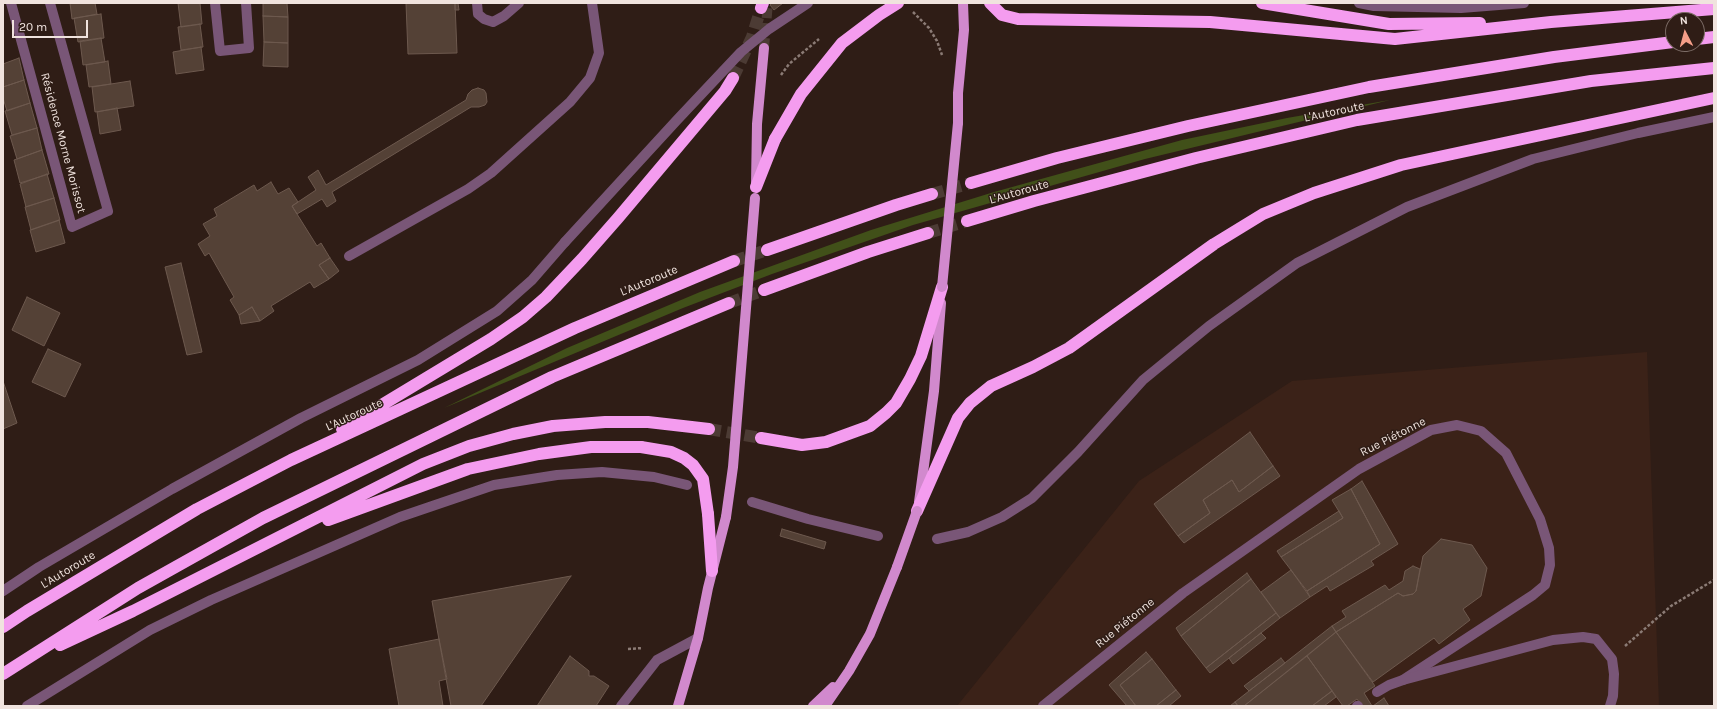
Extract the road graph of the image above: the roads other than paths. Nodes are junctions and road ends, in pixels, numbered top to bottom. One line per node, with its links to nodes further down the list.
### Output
1 (11, 3): 2 (street, Résidence Morne Morissot)
2 (50, 3)
3 (215, 3): 4 (street)
4 (246, 3)
5 (477, 3): 6 (street)
6 (519, 3)
7 (592, 3): 29 (street)
8 (808, 3): 44 (street, bridge)
9 (898, 3): 24 (highway, bridge)
10 (963, 3): 31 (main road, bridge)
11 (990, 3): 16 (highway)
12 (1262, 3): 16 (highway)
13 (1359, 3): 14 (street)
14 (1524, 3)
15 (1714, 9): 16 (highway)
16 (1551, 22)
17 (1665, 43): 23 (highway, L'Autoroute)
18 (764, 48): 24 (main road)
19 (1714, 68): 26 (highway, L'Autoroute)
20 (732, 78): 36 (highway)
21 (1714, 98): 39 (highway)
22 (1714, 117): 42 (street)
23 (971, 183)
24 (756, 192): 43 (main road, bridge)
25 (932, 194): 28 (highway)
26 (967, 221)
27 (928, 234): 32 (highway)
28 (767, 250)
29 (350, 256)
30 (734, 261): 36 (highway, L'Autoroute)
31 (942, 287): 35 (highway); 39 (main road)
32 (764, 290)
33 (729, 302): 47 (highway)
34 (709, 428): 41 (highway)
35 (760, 438)
36 (291, 460): 45 (highway, L'Autoroute)
37 (687, 485): 51 (street)
38 (752, 502): 40 (street)
39 (917, 512): 48 (main road, bridge)
40 (878, 536)
41 (278, 538): 43 (highway, bridge); 47 (highway)
42 (937, 539)
43 (712, 571): 46 (main road)
44 (3, 591)
45 (3, 627)
46 (698, 638): 52 (street); 53 (main road)
47 (7, 671)
48 (849, 671): 54 (main road); 55 (main road)
49 (1403, 680): 50 (street, Rue Piétonne); 56 (street, Rue Piétonne); 57 (street)
50 (1377, 692)
51 (28, 706)
52 (621, 706)
53 (678, 706)
54 (814, 706)
55 (825, 706)
56 (1043, 706)
57 (1610, 706)

